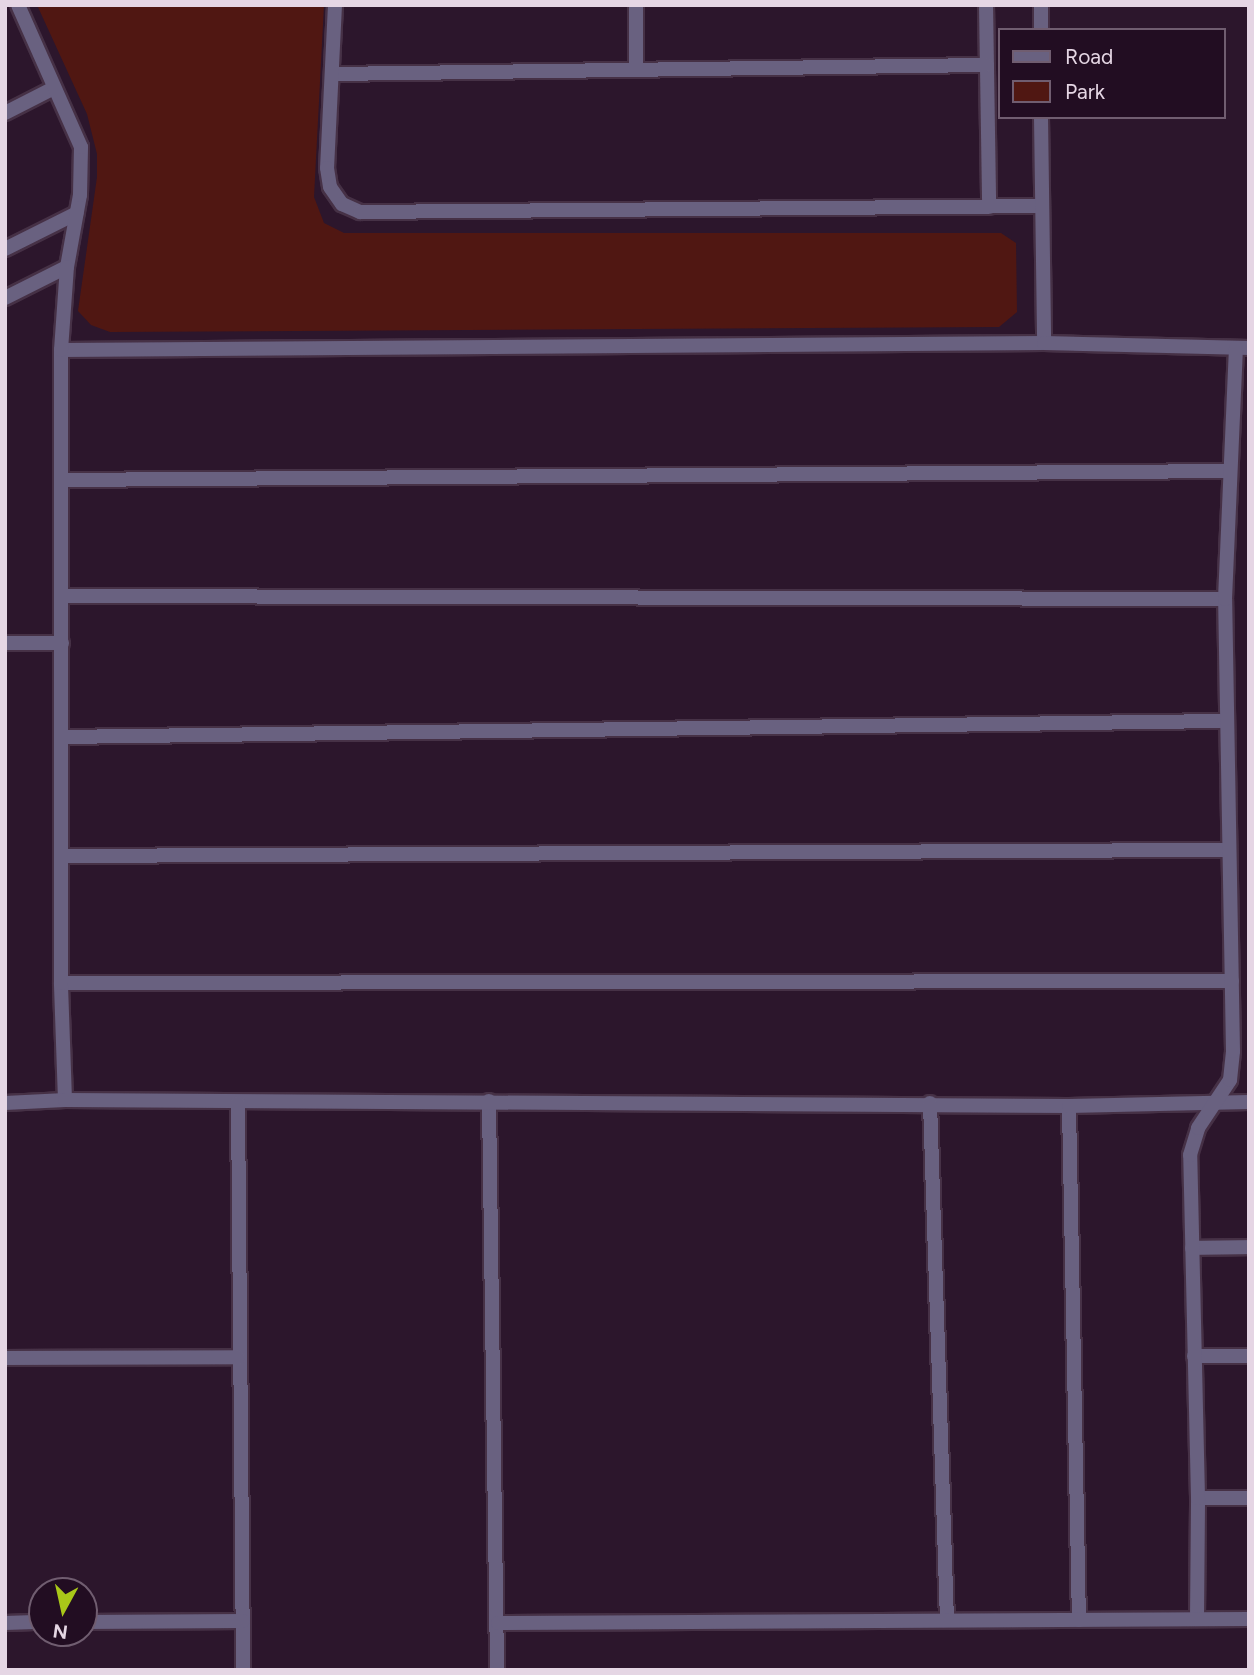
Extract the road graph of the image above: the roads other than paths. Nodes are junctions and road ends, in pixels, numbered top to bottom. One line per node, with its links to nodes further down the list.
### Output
1 (18, 5): 10 (street)
2 (335, 5): 9 (street)
3 (636, 5): 8 (street)
4 (986, 5): 7 (street)
5 (1041, 5): 6 (street)
6 (1041, 28)
7 (987, 65): 8 (street); 14 (street)
8 (636, 69): 9 (street)
9 (332, 74): 14 (street)
10 (54, 88): 11 (street); 15 (street)
11 (5, 113)
12 (1041, 119): 13 (street)
13 (1041, 206): 14 (street); 19 (street)
14 (989, 207)
15 (77, 213): 16 (street); 17 (street)
16 (5, 249)
17 (67, 267): 18 (street); 21 (street)
18 (5, 298)
19 (1044, 343): 20 (street); 21 (street)
20 (1242, 348): 22 (street)
21 (61, 350): 23 (street)
22 (1230, 471): 23 (street); 25 (street)
23 (62, 480): 24 (street)
24 (62, 596): 25 (street); 27 (street)
25 (1225, 599): 28 (street)
26 (5, 643): 27 (street)
27 (62, 643): 29 (street)
28 (1226, 721): 29 (street); 30 (street)
29 (61, 737): 31 (street)
30 (1227, 850): 31 (street); 32 (street)
31 (62, 856): 33 (street)
32 (1232, 981): 33 (street); 40 (street)
33 (61, 983): 34 (street)
34 (65, 1100): 37 (street); 38 (street)
35 (489, 1101): 38 (street); 39 (street); 58 (street)
36 (1249, 1101): 40 (street)
37 (5, 1103)
38 (238, 1103): 46 (street)
39 (930, 1103): 41 (street); 53 (street)
40 (1215, 1103): 41 (street); 43 (street)
41 (1069, 1105): 54 (street)
42 (1249, 1247): 43 (street)
43 (1192, 1248): 44 (street)
44 (1194, 1356): 45 (street); 48 (street)
45 (1249, 1356)
46 (238, 1357): 47 (street); 52 (street)
47 (5, 1358)
48 (1198, 1498): 49 (street); 50 (street)
49 (1249, 1498)
50 (1197, 1618): 51 (street); 54 (street)
51 (1249, 1619)
52 (243, 1620): 56 (street); 59 (street)
53 (947, 1620): 54 (street); 58 (street)
54 (1079, 1620)
55 (28, 1622): 57 (street)
56 (98, 1622)
57 (5, 1623)
58 (498, 1623): 60 (street)
59 (243, 1670)
60 (497, 1670)

